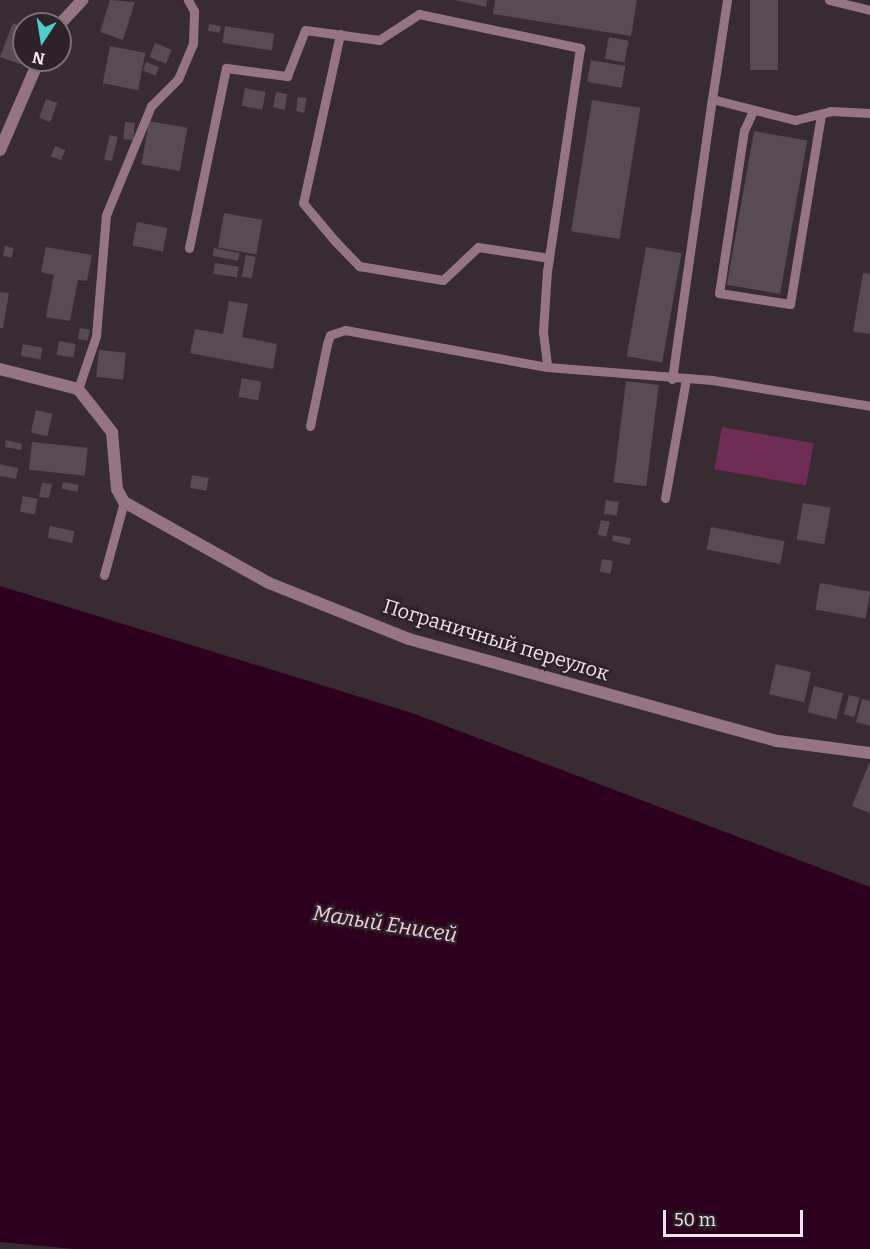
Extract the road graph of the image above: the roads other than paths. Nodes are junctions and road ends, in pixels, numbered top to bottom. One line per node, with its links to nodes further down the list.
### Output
1 (82, 0): 6 (street)
2 (188, 0): 20 (lane)
3 (727, 0): 9 (lane)
4 (829, 0): 5 (lane)
5 (870, 10)
6 (71, 12)
7 (340, 34): 14 (lane); 15 (lane); 15 (lane)
8 (34, 72): 13 (street)
9 (712, 99): 10 (lane); 18 (lane)
10 (753, 111): 12 (lane); 12 (lane)
11 (870, 113): 12 (lane)
12 (820, 114)
13 (0, 150)
14 (189, 248)
15 (549, 258): 16 (lane)
16 (547, 367): 18 (lane); 22 (lane)
17 (0, 369): 20 (street)
18 (672, 379): 19 (lane)
19 (686, 379): 21 (lane); 23 (lane)
20 (78, 389): 24 (street)
21 (870, 406)
22 (310, 426)
23 (665, 498)
24 (124, 502): 25 (lane); 26 (street, Пограничный переулок)
25 (104, 575)
26 (870, 753)

